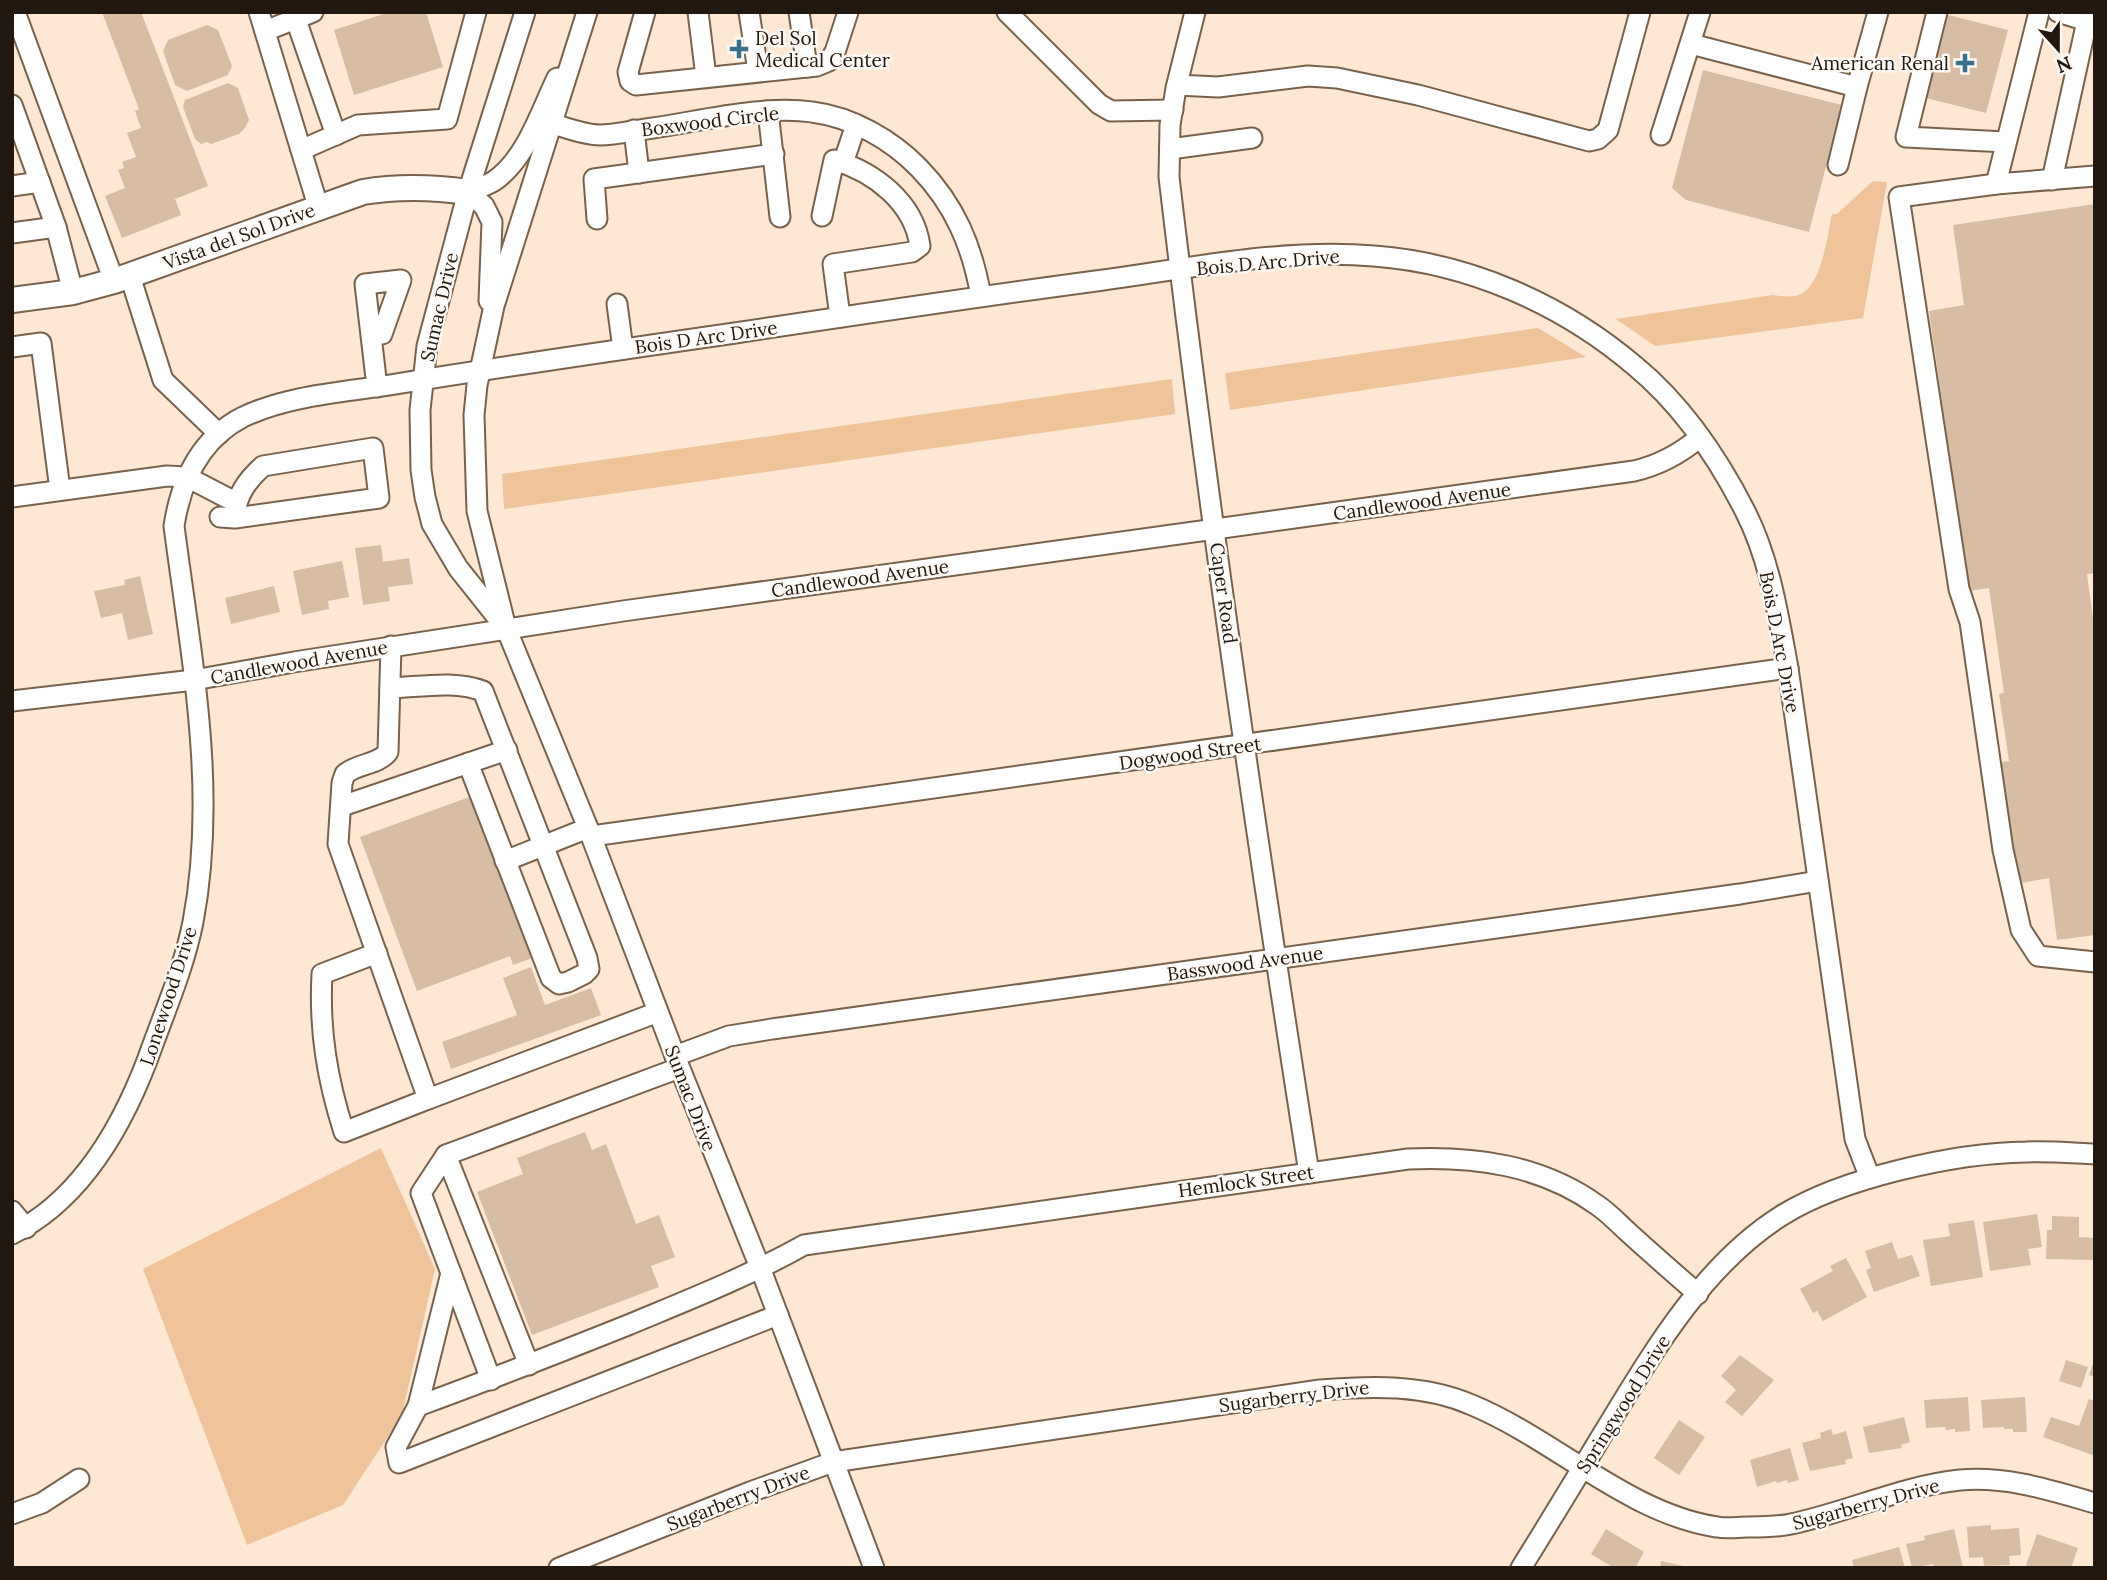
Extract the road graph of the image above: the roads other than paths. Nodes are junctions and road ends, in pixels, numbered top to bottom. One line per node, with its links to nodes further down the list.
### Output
1 (15, 12): 56 (street)
2 (476, 12): 33 (street)
3 (525, 12): 48 (street, Sumac Drive)
4 (645, 12): 24 (street)
5 (698, 12): 24 (street)
6 (749, 12): 23 (street)
7 (799, 12): 22 (street)
8 (848, 12): 22 (street)
9 (1007, 12): 28 (street)
10 (1195, 12): 25 (street, Caper Road)
11 (1640, 12): 25 (street)
12 (1700, 12): 21 (street)
13 (1878, 12): 26 (street)
14 (1937, 12): 36 (street)
15 (2039, 12): 36 (street)
16 (2058, 12): 19 (street)
17 (304, 15): 20 (street); 33 (street)
18 (585, 16): 30 (street, Sumac Drive); 48 (street)
19 (2091, 20): 44 (street)
20 (262, 22): 38 (street)
21 (1690, 44): 26 (street); 34 (street)
22 (807, 67): 23 (street)
23 (758, 71): 24 (street)
24 (706, 77)
25 (1177, 85): 28 (street, Caper Road)
26 (1857, 87): 41 (street)
27 (12, 106): 45 (street)
28 (1173, 110): 37 (street, Caper Road)
29 (768, 111): 31 (street, Boxwood Circle); 32 (street, Boxwood Circle); 39 (street)
30 (553, 124): 32 (street, Boxwood Circle); 62 (street, Sumac Drive)
31 (856, 125): 40 (street); 58 (street, Boxwood Circle)
32 (634, 130): 42 (street)
33 (336, 135): 38 (street)
34 (1661, 135)
35 (1252, 138): 37 (street)
36 (2006, 142): 46 (street)
37 (1170, 149): 55 (street, Caper Road)
38 (301, 150): 49 (street)
39 (774, 154): 42 (street); 51 (street)
40 (843, 163): 50 (street); 61 (street)
41 (1838, 164)
42 (639, 173): 52 (street)
43 (2095, 176): 44 (street)
44 (2052, 180): 46 (street)
45 (40, 182): 47 (street); 53 (street)
46 (1996, 184): 92 (street)
47 (12, 187)
48 (468, 192): 49 (main road, Vista del Sol Drive); 62 (street); 67 (street, Sumac Drive)
49 (318, 206): 56 (main road, Vista del Sol Drive)
50 (822, 216)
51 (780, 218)
52 (597, 219)
53 (56, 227): 54 (street); 57 (street)
54 (12, 233)
55 (1180, 270): 58 (street, Bois D Arc Drive); 70 (street, Bois D Arc Drive); 75 (street, Caper Road)
56 (122, 279): 57 (main road, Vista del Sol Drive); 69 (street)
57 (73, 292): 59 (main road, Vista del Sol Drive)
58 (981, 296): 61 (street, Bois D Arc Drive)
59 (12, 300)
60 (617, 304): 65 (street)
61 (840, 317): 65 (street, Bois D Arc Drive)
62 (488, 334): 66 (street, Sumac Drive)
63 (371, 336): 68 (street)
64 (12, 347): 72 (street)
65 (623, 349): 66 (street, Bois D Arc Drive)
66 (480, 371): 67 (street, Bois D Arc Drive); 76 (street, Sumac Drive)
67 (424, 380): 68 (street, Lonewood Drive); 76 (street, Sumac Drive)
68 (377, 387): 69 (street, Lonewood Drive)
69 (219, 434): 71 (street, Lonewood Drive)
70 (1699, 437): 75 (street, Candlewood Avenue); 78 (street, Bois D Arc Drive)
71 (187, 477): 72 (street); 74 (street); 79 (street, Lonewood Drive)
72 (60, 491): 73 (street)
73 (12, 497)
74 (230, 512): 74 (street)
75 (1215, 528): 76 (street, Candlewood Avenue); 82 (street, Caper Road)
76 (506, 628): 77 (street, Candlewood Avenue); 86 (street, Sumac Drive)
77 (391, 646): 79 (street, Candlewood Avenue); 80 (street)
78 (1788, 668): 82 (street, Dogwood Street); 89 (street, Bois D Arc Drive)
79 (194, 680): 81 (street, Candlewood Avenue); 101 (street, Lonewood Drive)
80 (390, 688): 83 (street); 85 (street)
81 (12, 701)
82 (1245, 745): 86 (street, Dogwood Street); 91 (street, Caper Road)
83 (507, 750): 84 (street); 87 (street)
84 (468, 763): 85 (street); 88 (street)
85 (342, 806): 90 (street)
86 (590, 832): 87 (street, Dogwood Street); 93 (street, Sumac Drive)
87 (543, 845): 88 (street, Dogwood Street); 88 (street)
88 (505, 860)
89 (1818, 881): 91 (street, Basswood Avenue); 99 (street, Bois D Arc Drive)
90 (377, 953): 95 (street); 95 (street)
91 (1276, 959): 94 (street, Basswood Avenue); 98 (street, Caper Road)
92 (2095, 962)
93 (658, 1012): 94 (street, Sumac Drive); 95 (street)
94 (677, 1062): 97 (street, Basswood Avenue); 102 (street, Sumac Drive)
95 (428, 1099)
96 (2095, 1154): 99 (street, Springwood Drive)
97 (446, 1155): 103 (street); 106 (street)
98 (1308, 1173): 102 (street, Hemlock Street); 104 (street, Hemlock Street)
99 (1870, 1178): 104 (street, Springwood Drive)
100 (12, 1211): 101 (street)
101 (19, 1231)
102 (761, 1270): 105 (street, Sumac Drive); 106 (street, Hemlock Street)
103 (451, 1273): 107 (street); 108 (street)
104 (1698, 1294): 110 (street, Springwood Drive)
105 (778, 1315): 108 (street); 109 (street, Sumac Drive)
106 (529, 1365): 107 (street, Hemlock Street)
107 (491, 1380): 108 (street, Hemlock Street)
108 (418, 1406)
109 (833, 1462): 110 (street, Sugarberry Drive); 114 (street, Sugarberry Drive); 115 (street, Sumac Drive)
110 (1583, 1467): 112 (street, Sugarberry Drive); 116 (street, Springwood Drive)
111 (79, 1479): 113 (street)
112 (2095, 1503)
113 (12, 1514)
114 (559, 1568)
115 (874, 1568)
116 (1521, 1568)

